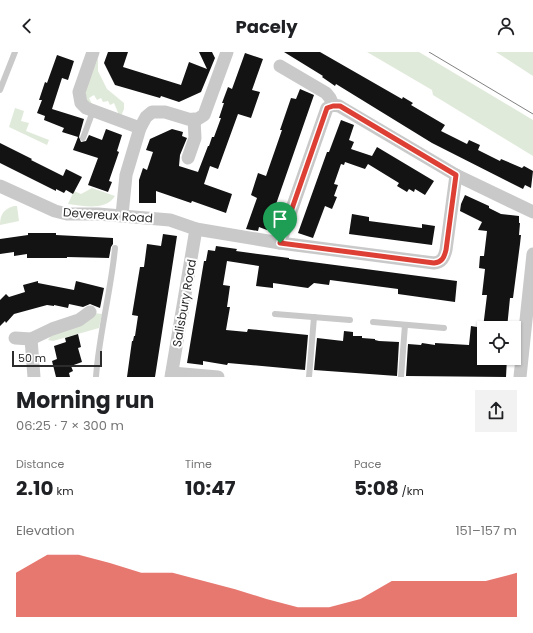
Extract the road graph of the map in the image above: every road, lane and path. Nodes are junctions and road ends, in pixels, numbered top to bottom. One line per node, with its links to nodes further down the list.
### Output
1 (15, 52): 5 (lane)
2 (93, 52): 7 (street)
3 (227, 52): 8 (street)
4 (280, 66): 6 (street)
5 (0, 90)
6 (333, 106): 12 (street); 17 (street)
7 (93, 111): 9 (street); 10 (lane)
8 (194, 119): 9 (street); 11 (street)
9 (140, 128): 15 (street)
10 (83, 138)
11 (188, 158)
12 (456, 175): 14 (street); 17 (street, Devereux Road)
13 (2, 191): 15 (street, Devereux Road)
14 (533, 212)
15 (122, 215): 16 (street, Devereux Road)
16 (196, 229): 17 (street, Devereux Road); 30 (street, Salisbury Road)
17 (280, 243)
18 (115, 248): 32 (lane)
19 (533, 254): 20 (street)
20 (531, 293): 36 (street)
21 (90, 312): 29 (street)
22 (275, 314): 23 (lane)
23 (314, 317): 24 (lane); 34 (lane)
24 (350, 320)
25 (373, 322): 26 (lane)
26 (405, 325): 27 (lane); 35 (lane)
27 (444, 328)
28 (15, 338): 29 (street)
29 (31, 339): 31 (street)
30 (171, 375): 33 (street)
31 (34, 377)
32 (96, 377)
33 (218, 377)
34 (309, 377)
35 (401, 377)
36 (520, 377)

